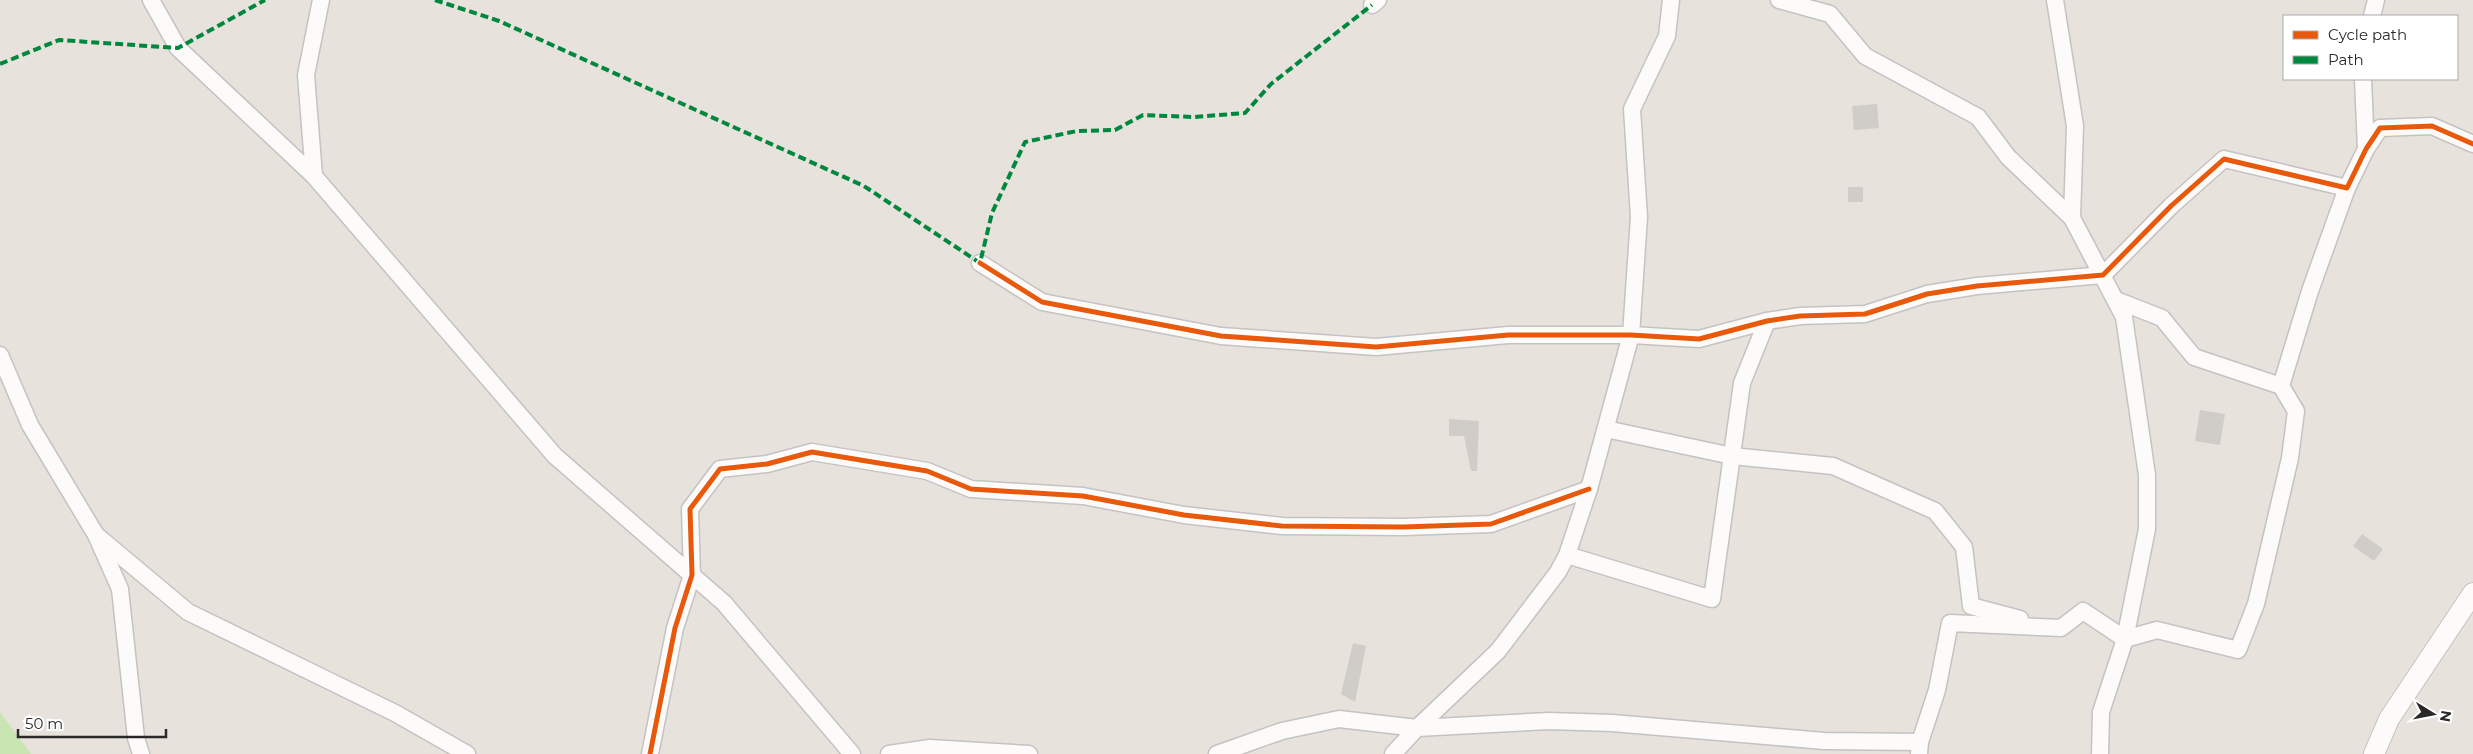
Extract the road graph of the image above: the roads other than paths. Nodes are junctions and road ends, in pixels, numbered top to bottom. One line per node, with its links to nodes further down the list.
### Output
1 (151, 0): 11 (street)
2 (321, 0): 11 (street)
3 (1670, 0): 18 (street)
4 (1779, 0): 13 (street)
5 (2055, 0): 13 (street)
6 (2376, 0): 7 (street)
7 (2372, 15)
8 (2363, 80): 10 (street)
9 (2473, 144): 10 (street)
10 (2366, 149): 12 (street)
11 (314, 176): 26 (street)
12 (2347, 188): 15 (street); 20 (street)
13 (2072, 218): 15 (street)
14 (980, 263): 18 (street)
15 (2103, 275): 16 (street); 17 (street)
16 (2116, 300): 20 (street); 29 (street)
17 (1767, 321): 18 (street); 22 (street)
18 (1631, 335): 21 (street)
19 (0, 355): 24 (street)
20 (2281, 386): 29 (street)
21 (1606, 429): 22 (street); 23 (street)
22 (1732, 456): 25 (street); 28 (street)
23 (1589, 489): 25 (street); 26 (street)
24 (96, 535): 32 (street); 33 (street)
25 (1567, 555): 30 (street)
26 (692, 575): 34 (street); 35 (street)
27 (2473, 593): 41 (street)
28 (2061, 628): 29 (street); 31 (street)
29 (2125, 639): 40 (street)
30 (1416, 728): 31 (street); 38 (street); 39 (street)
31 (1919, 748)
32 (141, 754)
33 (467, 754)
34 (650, 754)
35 (852, 754)
36 (889, 754): 37 (street)
37 (1029, 754)
38 (1217, 754)
39 (1393, 754)
40 (2100, 754)
41 (2374, 754)

